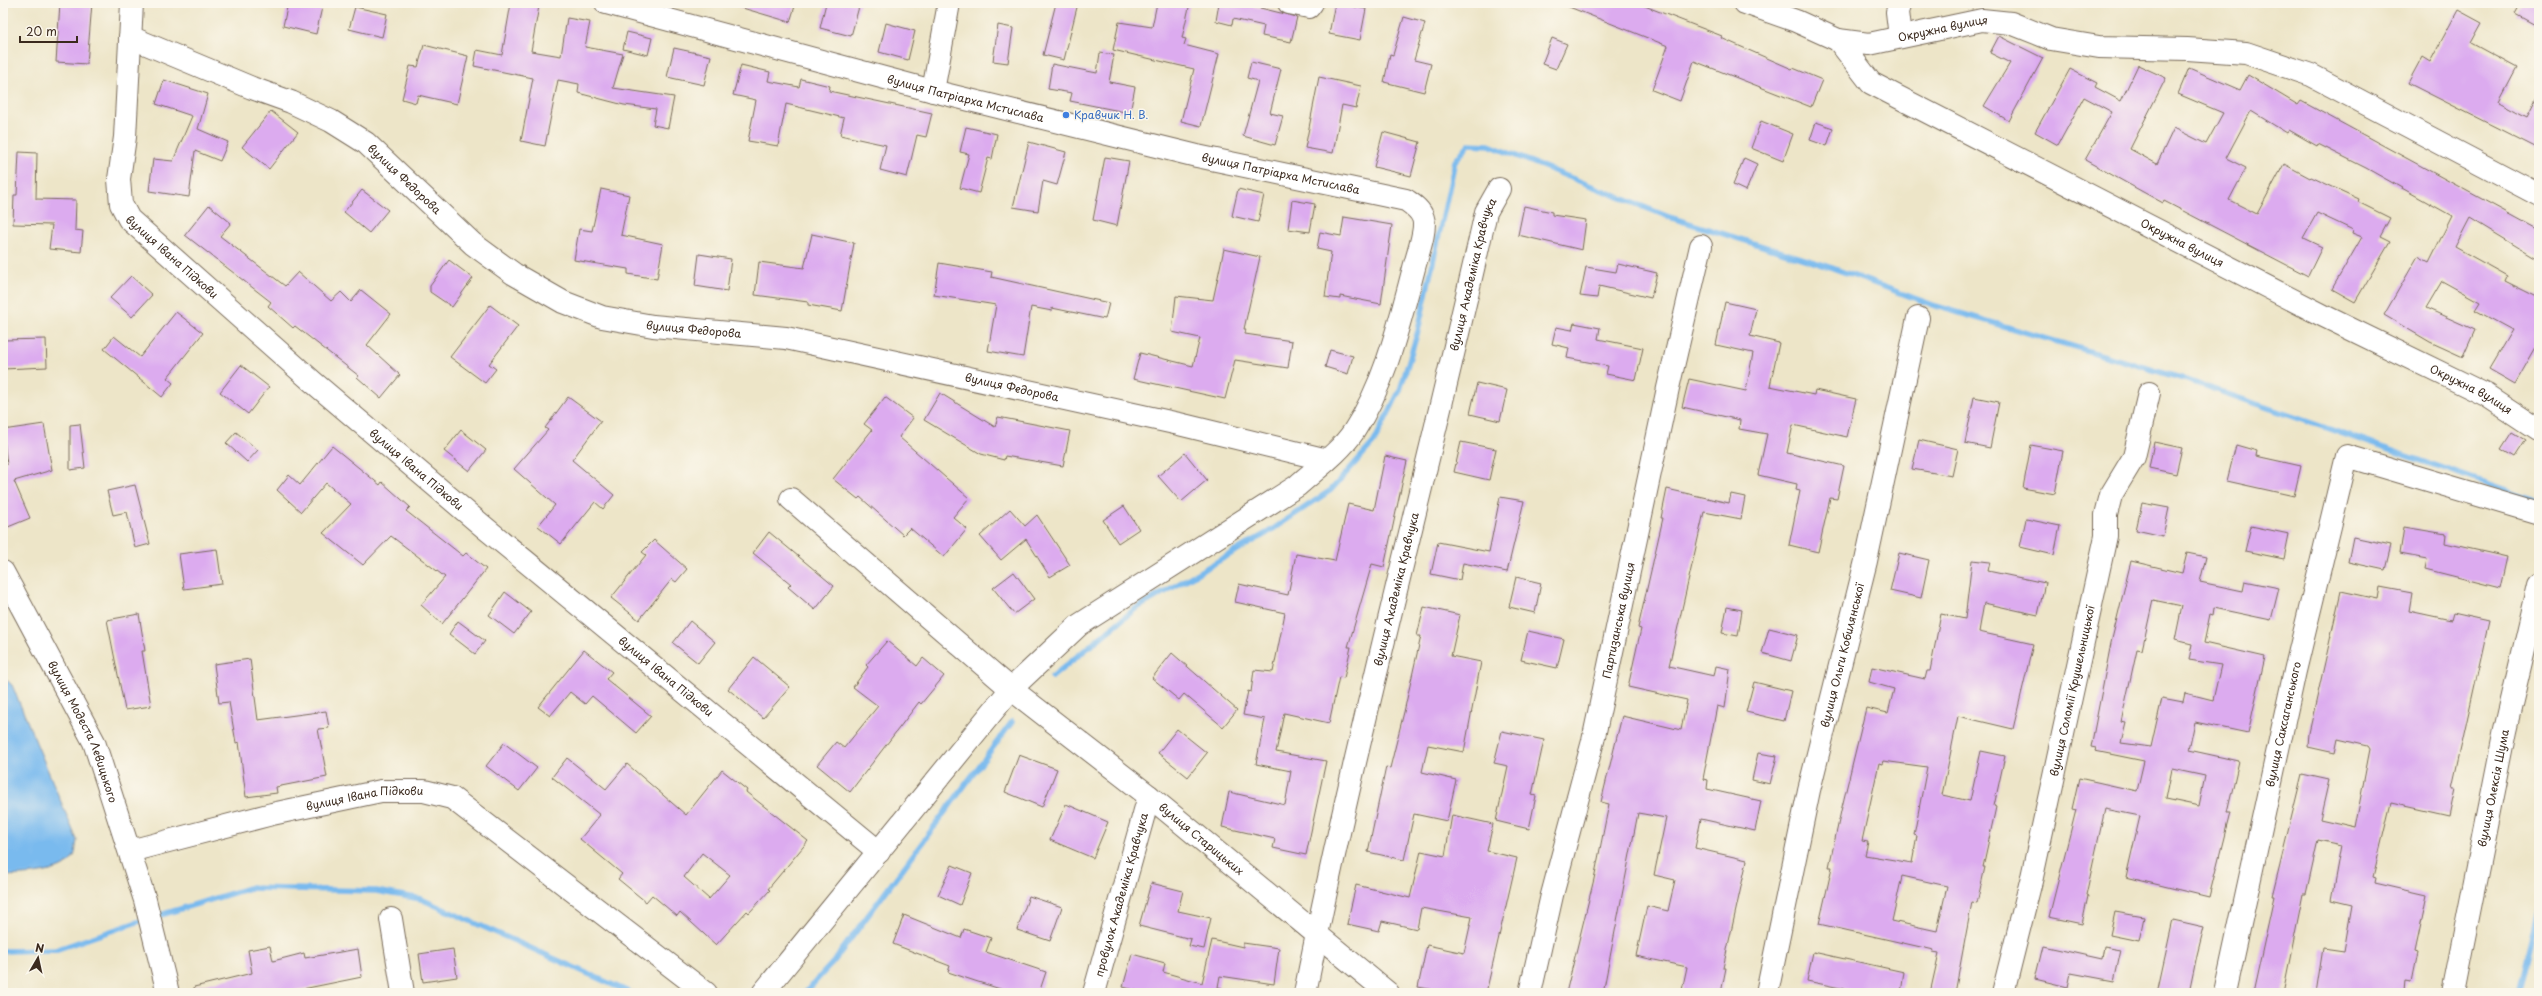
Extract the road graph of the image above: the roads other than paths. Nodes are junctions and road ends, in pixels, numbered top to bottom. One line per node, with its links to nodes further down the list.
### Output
1 (132, 3): 9 (street, вулиця Івана Підкови)
2 (606, 3): 11 (street, вулиця Патріарха Мстислава)
3 (949, 3): 11 (street)
4 (1289, 3): 5 (street)
5 (1312, 3)
6 (1746, 3): 10 (street, Окружна вулиця)
7 (1900, 3): 8 (street)
8 (1900, 36): 10 (street, Окружна вулиця); 13 (street, Окружна вулиця)
9 (130, 37): 18 (street, вулиця Федорова); 26 (street, вулиця Івана Підкови)
10 (1838, 40): 17 (street, Окружна вулиця)
11 (933, 91): 18 (street, вулиця Патріарха Мстислава)
12 (1498, 189): 28 (street, вулиця Академіка Кравчука)
13 (2539, 195)
14 (1701, 246): 36 (street, Партизанська вулиця)
15 (1918, 318): 37 (street, вулиця Ольги Кобилянської)
16 (2149, 393): 38 (street, вулиця Соломії Крушельницької)
17 (2539, 430)
18 (1327, 460): 23 (street)
19 (791, 499): 23 (street)
20 (2539, 513): 39 (street, вулиця Саксаганського)
21 (3, 572): 25 (street, вулиця Модеста Левицького)
22 (2539, 584): 40 (street, вулиця Олексія Шума)
23 (1011, 689): 24 (street, вулиця Старицьких); 26 (street)
24 (1149, 796): 28 (street, вулиця Старицьких); 33 (street, провулок Академіка Кравчука)
25 (130, 851): 29 (street, вулиця Модеста Левицького); 31 (street, вулиця Івана Підкови)
26 (879, 852): 32 (street)
27 (391, 919): 30 (street)
28 (1317, 933): 34 (street, вулиця Академіка Кравчука); 35 (street, вулиця Старицьких)
29 (168, 993)
30 (403, 993)
31 (706, 993)
32 (762, 993)
33 (1094, 993)
34 (1305, 993)
35 (1388, 993)
36 (1530, 993)
37 (1767, 993)
38 (2003, 993)
39 (2225, 993)
40 (2453, 993)

